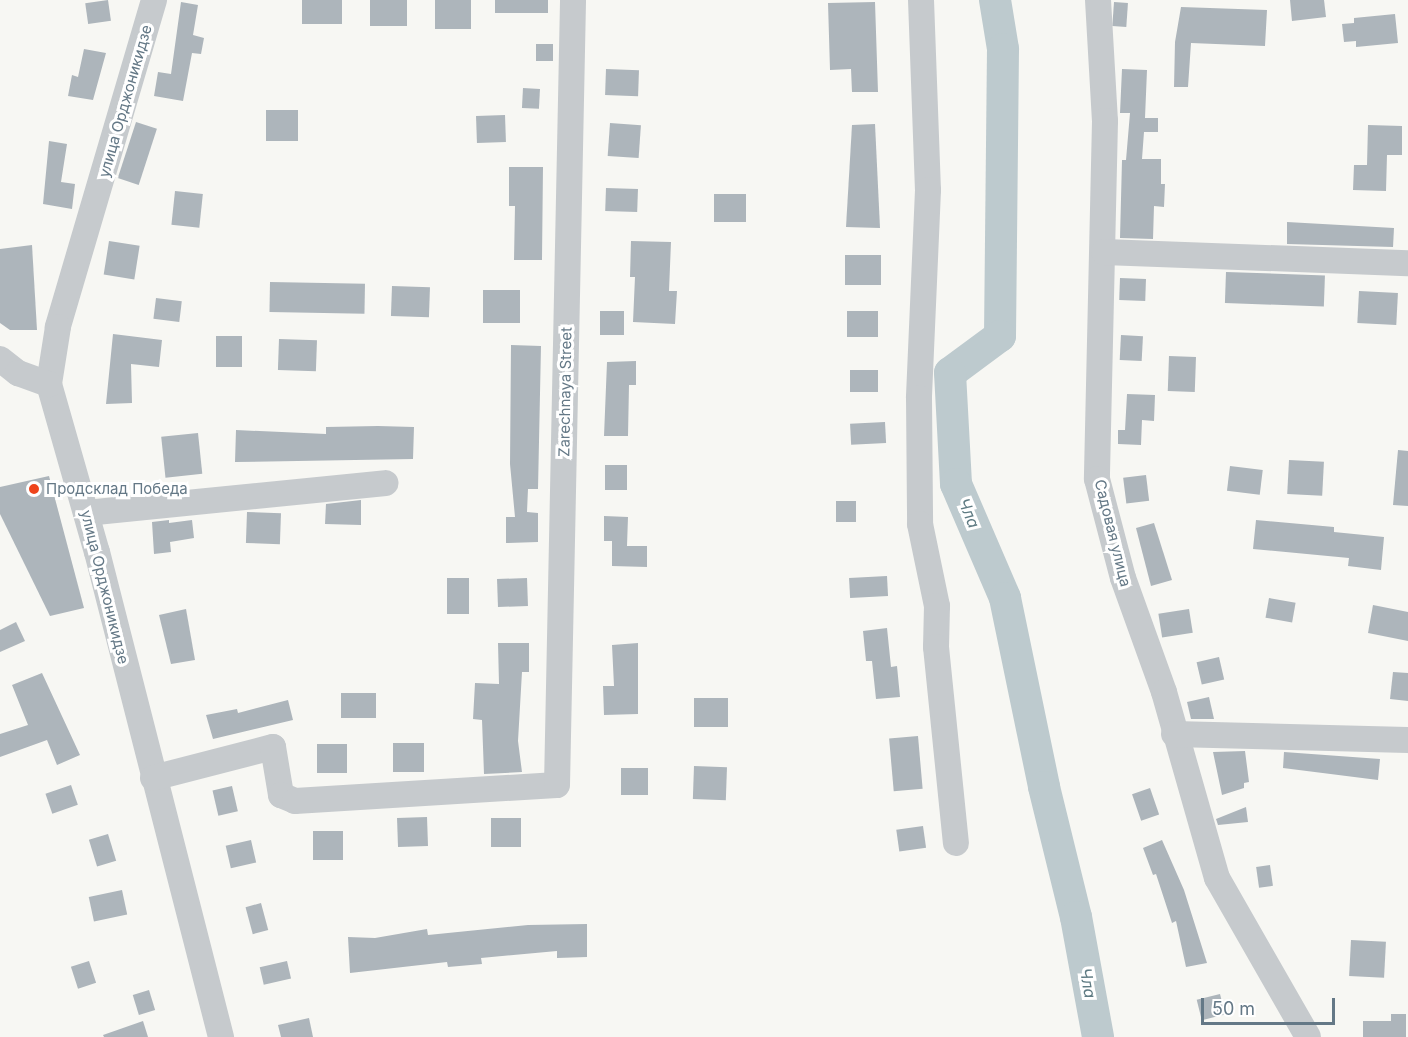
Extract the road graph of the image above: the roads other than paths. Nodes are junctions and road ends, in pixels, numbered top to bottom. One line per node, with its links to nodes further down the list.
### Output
1 (154, 0): 8 (street, улица Орджоникидзе)
2 (573, 0): 13 (street, Zarechnaya Street)
3 (921, 0): 14 (street)
4 (1098, 0): 5 (street, Садовая улица)
5 (1104, 252): 6 (street); 11 (street, Садовая улица)
6 (1408, 263)
7 (0, 359): 8 (street)
8 (50, 384): 10 (street, улица Орджоникидзе)
9 (386, 483): 10 (street)
10 (86, 513): 13 (street, улица Орджоникидзе)
11 (1174, 734): 12 (street); 16 (street, Садовая улица)
12 (1408, 740)
13 (153, 778): 15 (street, улица Орджоникидзе)
14 (956, 843)
15 (221, 1037)
16 (1308, 1037)

